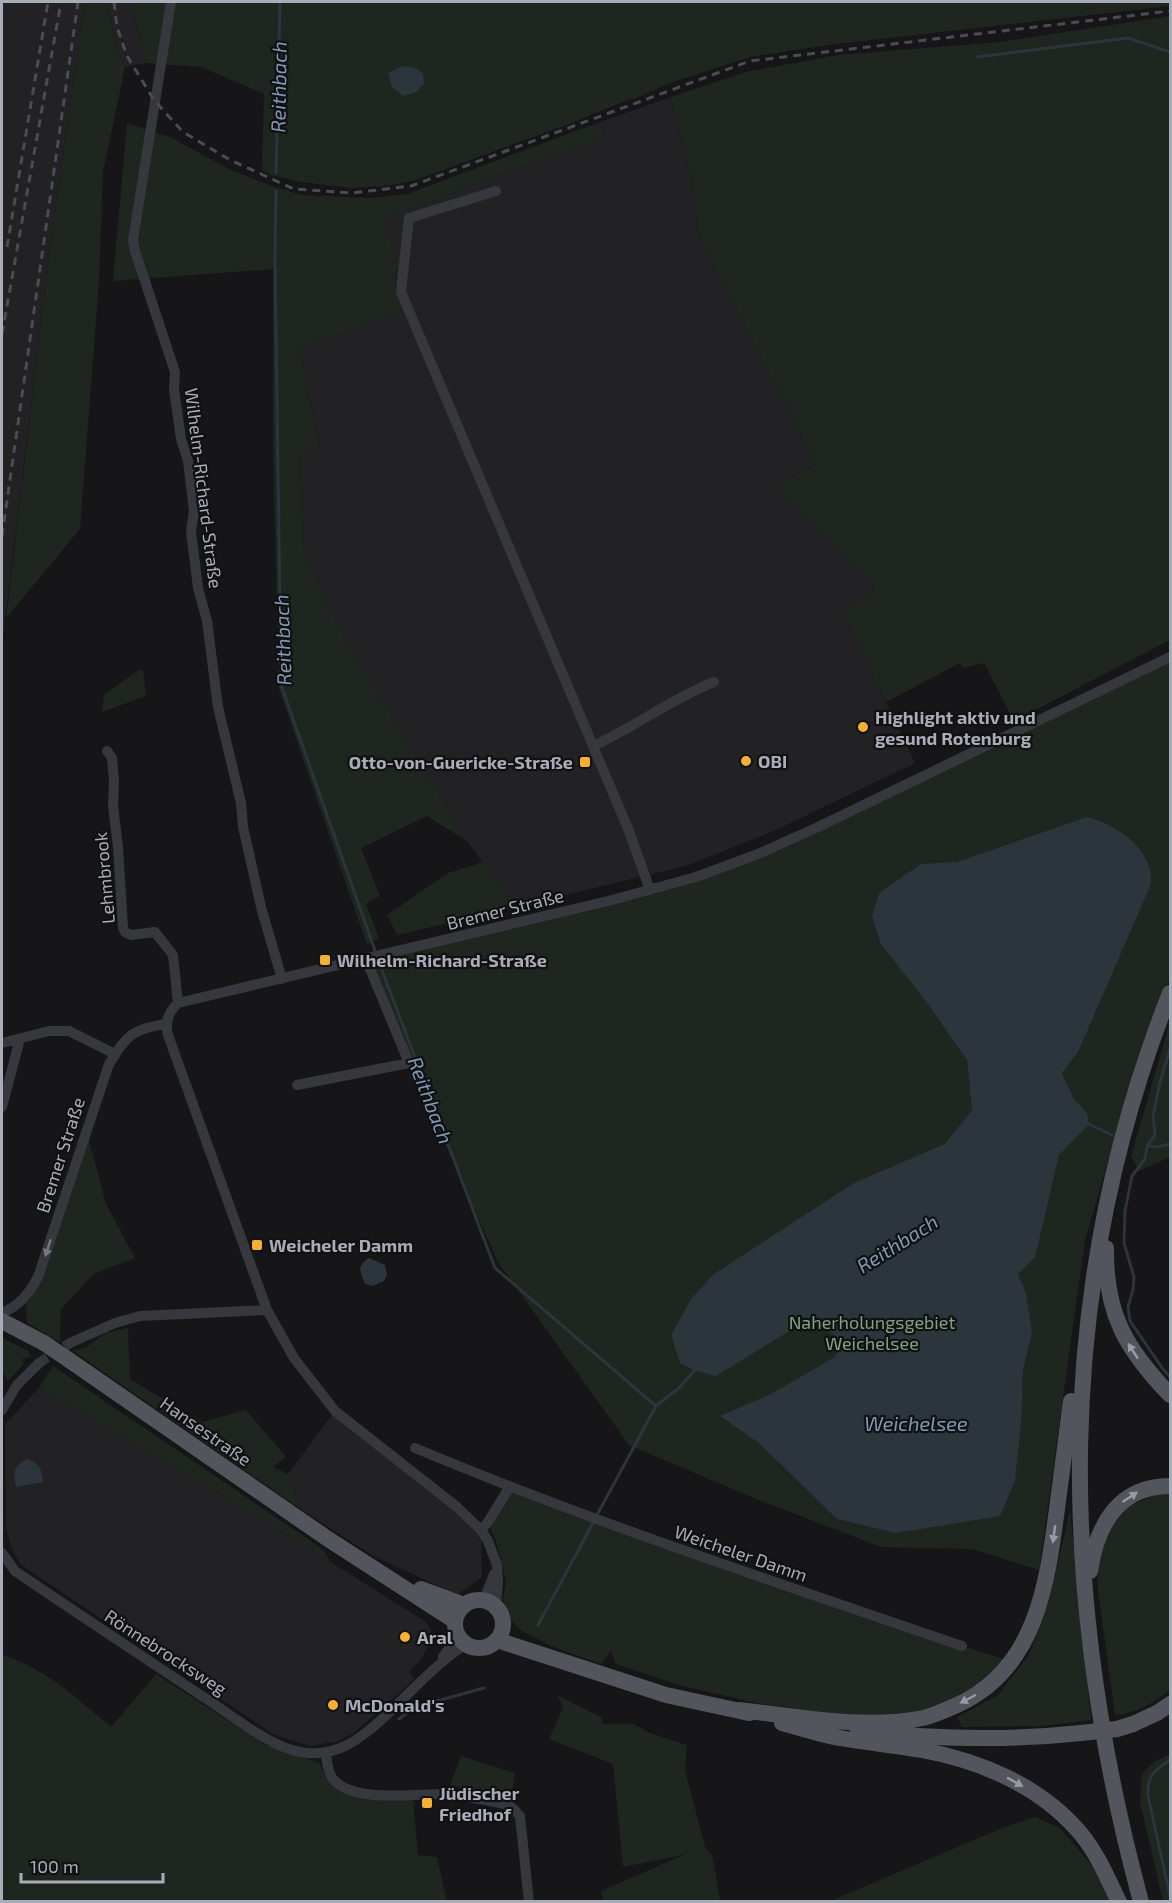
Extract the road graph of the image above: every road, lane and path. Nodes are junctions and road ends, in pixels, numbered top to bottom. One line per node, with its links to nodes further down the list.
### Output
1 (171, 2): 9 (street, Wilhelm-Richard-Straße)
2 (496, 191): 5 (street)
3 (1170, 657): 7 (street, Bremer Straße)
4 (714, 681): 5 (street)
5 (593, 746): 7 (street)
6 (107, 751): 11 (street, Lehmbrook)
7 (650, 890): 8 (street, Bremer Straße)
8 (369, 958): 9 (street, Bremer Straße); 16 (street)
9 (282, 979): 11 (street, Bremer Straße)
10 (1170, 993): 18 (main road)
11 (178, 1003): 12 (street)
12 (166, 1024): 15 (street, Bremer Straße); 19 (street)
13 (20, 1038): 14 (street); 15 (street); 17 (street)
14 (2, 1043)
15 (115, 1054): 20 (street, Bremer Straße, one-way to 20)
16 (297, 1085)
17 (2, 1107)
18 (1108, 1194): 22 (main road); 25 (main road, one-way to 18)
19 (267, 1310): 23 (street); 30 (street)
20 (2, 1313)
21 (2, 1321): 33 (main road, Hansestraße, bridge)
22 (1087, 1326): 35 (main road); 41 (main road, one-way to 41)
23 (70, 1343)
24 (39, 1363): 26 (street)
25 (1170, 1395)
26 (2, 1410)
27 (415, 1448): 29 (street, Weicheler Damm)
28 (1170, 1486): 35 (main road, one-way to 28)
29 (509, 1488): 30 (street); 39 (street, Weicheler Damm)
30 (481, 1530): 32 (street)
31 (2, 1552): 42 (street, Rönnebrocksweg)
32 (496, 1565): 34 (street); 36 (street)
33 (387, 1575): 34 (main road, Hansestraße); 37 (main road, Hansestraße)
34 (472, 1602): 36 (main road); 37 (main road)
35 (1086, 1604): 45 (main road)
36 (496, 1606): 38 (main road)
37 (460, 1633): 38 (main road); 42 (street, Rönnebrocksweg)
38 (500, 1634): 41 (main road)
39 (962, 1646)
40 (1170, 1704): 41 (main road, bridge)
41 (738, 1710): 44 (main road, one-way to 44)
42 (326, 1752): 43 (street)
43 (529, 1902)
44 (1119, 1902)
45 (1142, 1902)

